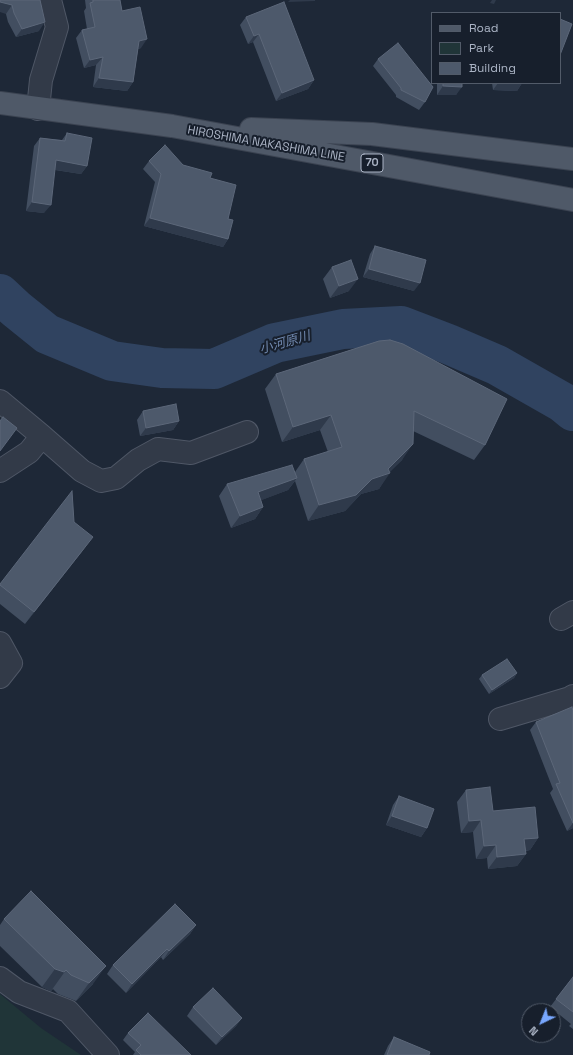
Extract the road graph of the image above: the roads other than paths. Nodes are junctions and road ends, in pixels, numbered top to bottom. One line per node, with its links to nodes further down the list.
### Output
1 (50, 0): 3 (street)
2 (7, 104): 3 (main road, HIROSHIMA NAKASHIMA LINE / 70)
3 (38, 109): 4 (main road, HIROSHIMA NAKASHIMA LINE / 70)
4 (172, 126): 5 (main road, HIROSHIMA NAKASHIMA LINE / 70); 6 (main road, HIROSHIMA NAKASHIMA LINE / 70)
5 (573, 158)
6 (573, 200)
7 (0, 401): 9 (street)
8 (247, 432): 9 (street)
9 (42, 436): 10 (street)
10 (0, 471)
11 (0, 643): 12 (street)
12 (0, 677)
13 (573, 696): 14 (street)
14 (500, 719)
15 (0, 978): 16 (street)
16 (108, 1055)

